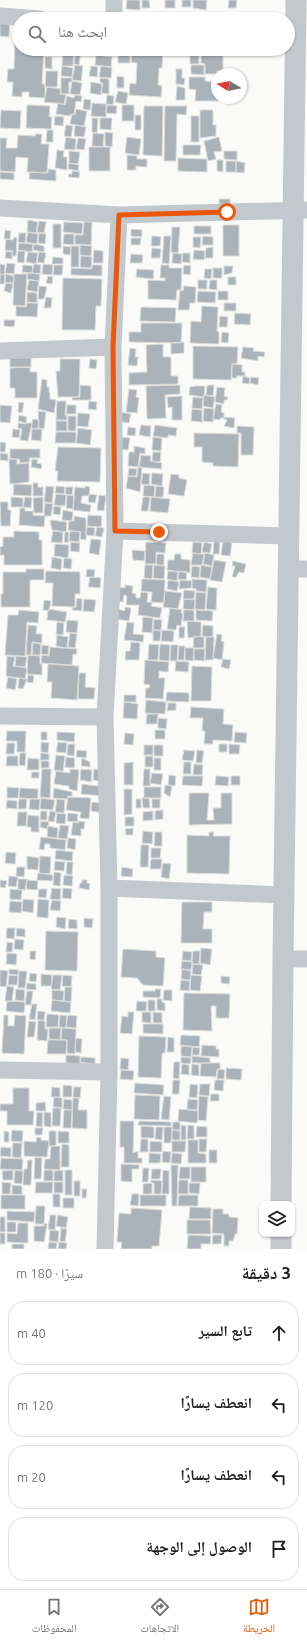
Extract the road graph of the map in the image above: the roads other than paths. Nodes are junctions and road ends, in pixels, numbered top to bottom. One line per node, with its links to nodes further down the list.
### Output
1 (114, 0): 3 (street)
2 (296, 0): 6 (street)
3 (114, 12)
4 (0, 16): 5 (street)
5 (12, 17)
6 (297, 32): 8 (street)
7 (0, 208): 9 (street)
8 (300, 210): 9 (street); 13 (street)
9 (119, 215): 10 (street)
10 (113, 347): 11 (street); 12 (street)
11 (0, 350)
12 (115, 531): 13 (street); 16 (street)
13 (288, 536): 14 (street)
14 (298, 569): 18 (street)
15 (0, 716): 16 (street)
16 (105, 717): 17 (street)
17 (109, 888): 18 (street); 22 (street)
18 (284, 895): 20 (street)
19 (307, 959): 20 (street)
20 (283, 960): 23 (street)
21 (0, 1070): 22 (street)
22 (109, 1072): 25 (street)
23 (281, 1201)
24 (281, 1237): 26 (street)
25 (105, 1249)
26 (281, 1249)

